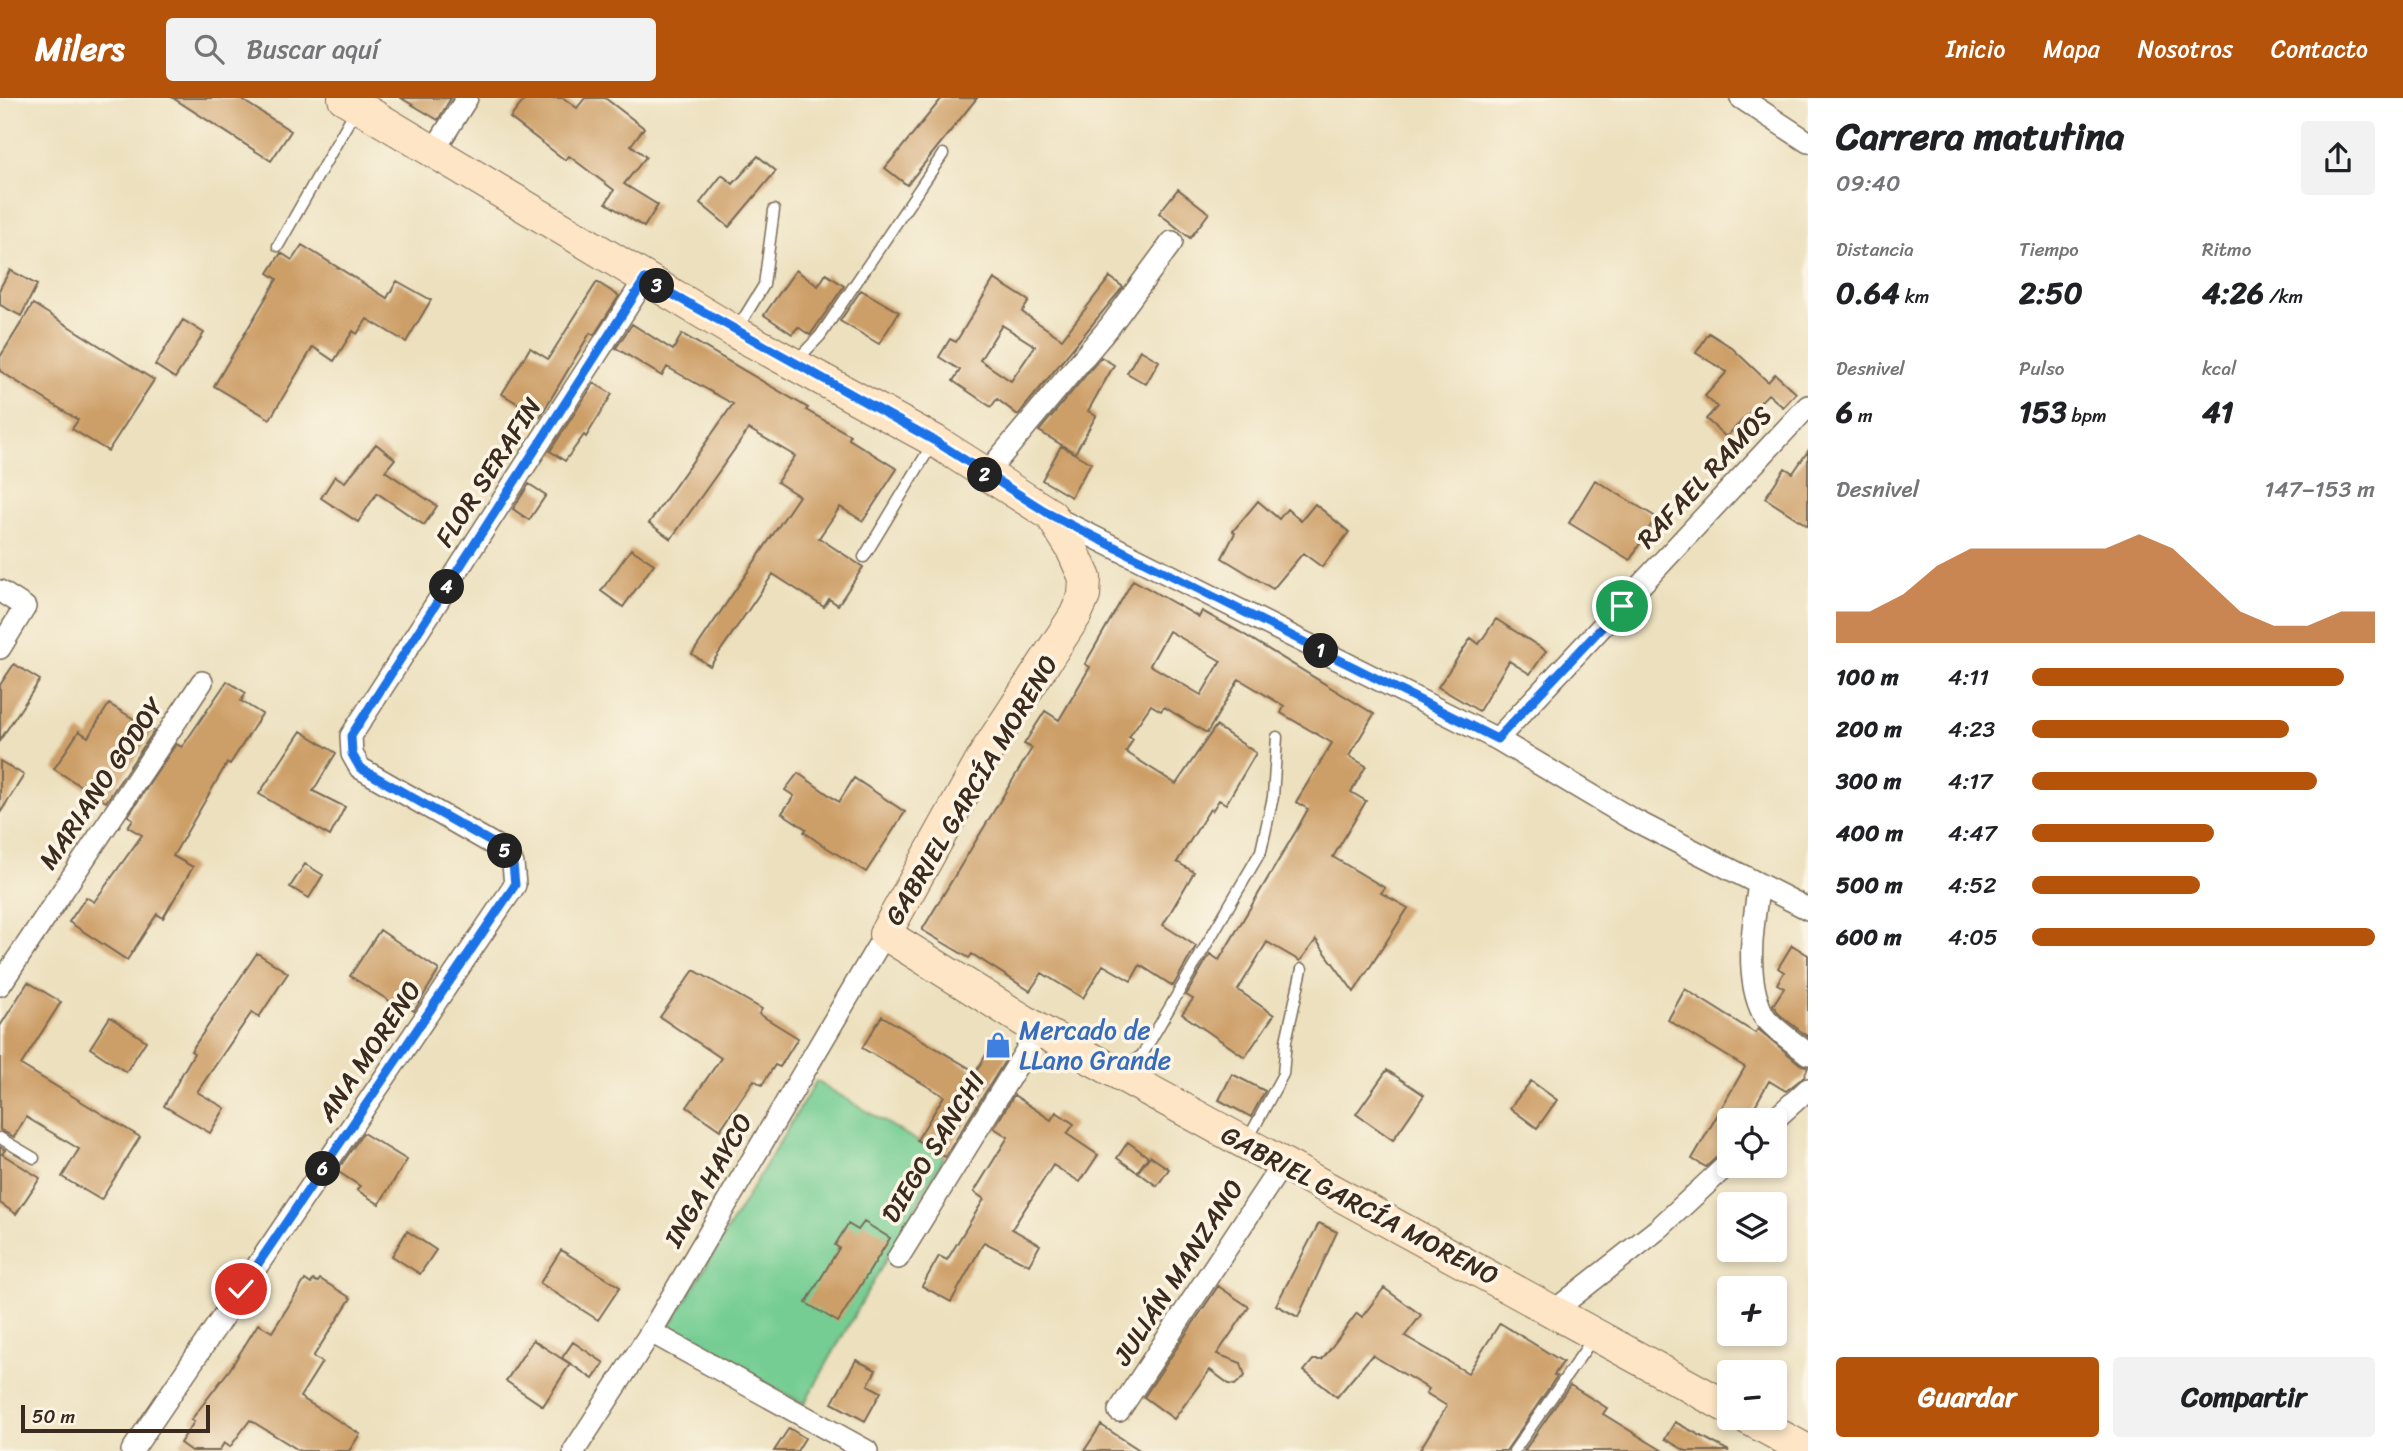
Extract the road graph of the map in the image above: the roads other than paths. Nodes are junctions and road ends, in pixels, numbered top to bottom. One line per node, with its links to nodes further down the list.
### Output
1 (467, 98): 5 (street)
2 (1741, 98): 4 (street)
3 (351, 102): 5 (street, GABRIEL GARCÍA MORENO); 9 (lane)
4 (1808, 142)
5 (433, 152): 10 (street, GABRIEL GARCÍA MORENO)
6 (943, 154): 12 (lane)
7 (774, 210): 11 (lane)
8 (1172, 242): 15 (street)
9 (278, 246)
10 (645, 279): 11 (street, GABRIEL GARCÍA MORENO); 23 (street, FLOR SERAFIN)
11 (735, 332): 12 (street, GABRIEL GARCÍA MORENO)
12 (793, 364): 14 (street, GABRIEL GARCÍA MORENO)
13 (1808, 407): 22 (street, RAFAEL RAMOS)
14 (935, 441): 15 (street, GABRIEL GARCÍA MORENO); 17 (lane)
15 (985, 475): 16 (street, GABRIEL GARCÍA MORENO)
16 (1051, 515): 22 (street); 26 (street, GABRIEL GARCÍA MORENO)
17 (863, 557)
18 (0, 592): 19 (street)
19 (0, 648)
20 (202, 682): 28 (street, MARIANO GODOY)
21 (1277, 737): 31 (lane)
22 (1497, 739): 24 (street)
23 (360, 768): 46 (street, ANA MORENO)
24 (1759, 884): 25 (street); 30 (street)
25 (1808, 909)
26 (886, 934): 29 (street, GABRIEL GARCÍA MORENO); 41 (street, INGA HAYCO)
27 (1302, 969): 35 (lane)
28 (0, 985)
29 (1039, 1030): 31 (street, GABRIEL GARCÍA MORENO); 39 (street, DIEGO SANCHI)
30 (1808, 1054)
31 (1116, 1072): 35 (street, GABRIEL GARCÍA MORENO)
32 (1808, 1089): 33 (street)
33 (1787, 1108)
34 (0, 1138): 36 (lane)
35 (1246, 1143): 37 (street, GABRIEL GARCÍA MORENO)
36 (34, 1158)
37 (1283, 1163): 40 (street, GABRIEL GARCÍA MORENO); 44 (street, JULIÁN MANZANO)
38 (1717, 1174): 40 (street)
39 (898, 1258)
40 (1555, 1310): 42 (street, GABRIEL GARCÍA MORENO)
41 (651, 1332): 47 (street, INGA HAYCO); 48 (street)
42 (1595, 1335): 43 (street, GABRIEL GARCÍA MORENO); 49 (lane)
43 (1717, 1401)
44 (1119, 1411)
45 (1769, 1430): 50 (street)
46 (132, 1451)
47 (574, 1451)
48 (867, 1451)
49 (1514, 1451)
50 (1808, 1451)

